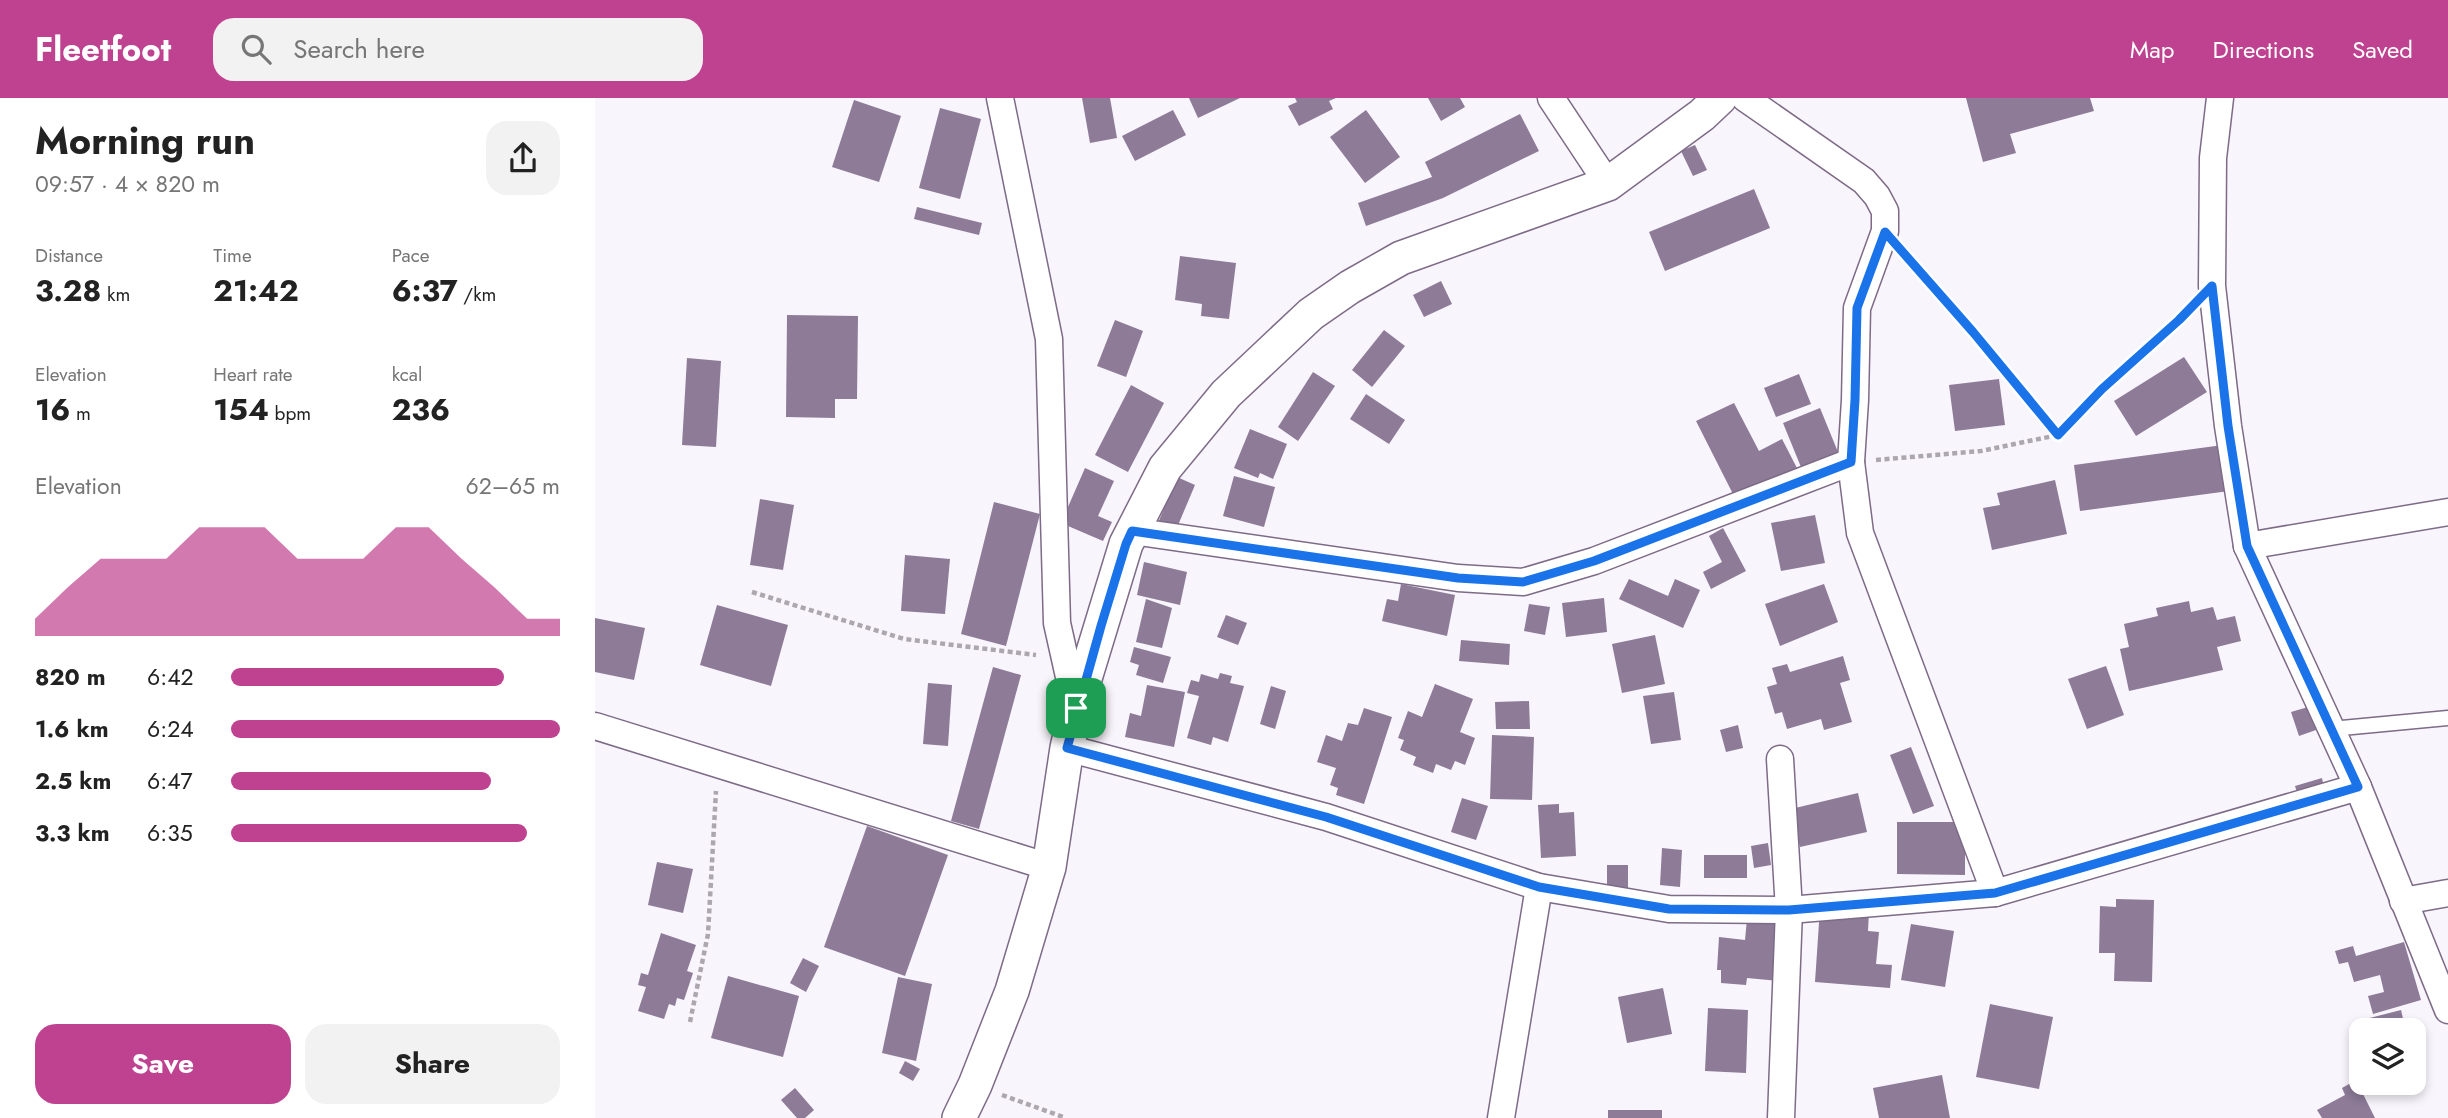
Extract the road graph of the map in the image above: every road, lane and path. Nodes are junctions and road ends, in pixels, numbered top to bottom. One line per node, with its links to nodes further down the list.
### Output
1 (1000, 98): 15 (street)
2 (1551, 98): 6 (street)
3 (1720, 98): 6 (street)
4 (1745, 98): 7 (street)
5 (2220, 98): 8 (street)
6 (1608, 184): 12 (street)
7 (1885, 232): 9 (path); 10 (street)
8 (2212, 286): 9 (path); 13 (street)
9 (2058, 435): 10 (path)
10 (1851, 462): 12 (street); 27 (street)
11 (2448, 512): 13 (street)
12 (1132, 531): 16 (street)
13 (2247, 546): 19 (street)
14 (752, 592): 15 (path)
15 (1065, 658): 16 (street)
16 (1076, 708): 20 (street)
17 (2448, 718): 19 (lane)
18 (595, 726): 22 (street)
19 (2331, 729): 23 (street)
20 (1067, 748): 24 (street); 25 (street)
21 (1780, 759): 29 (street)
22 (718, 766): 24 (street); 31 (path)
23 (2358, 787): 27 (street); 28 (street)
24 (1049, 867): 32 (street)
25 (1539, 887): 29 (street); 35 (street)
26 (2448, 892): 28 (street)
27 (1995, 893): 29 (street)
28 (2403, 901): 30 (street)
29 (1789, 910): 36 (street)
30 (2448, 1010)
31 (689, 1022)
32 (975, 1085): 33 (street); 34 (path)
33 (958, 1118)
34 (1066, 1118)
35 (1501, 1118)
36 (1781, 1118)

